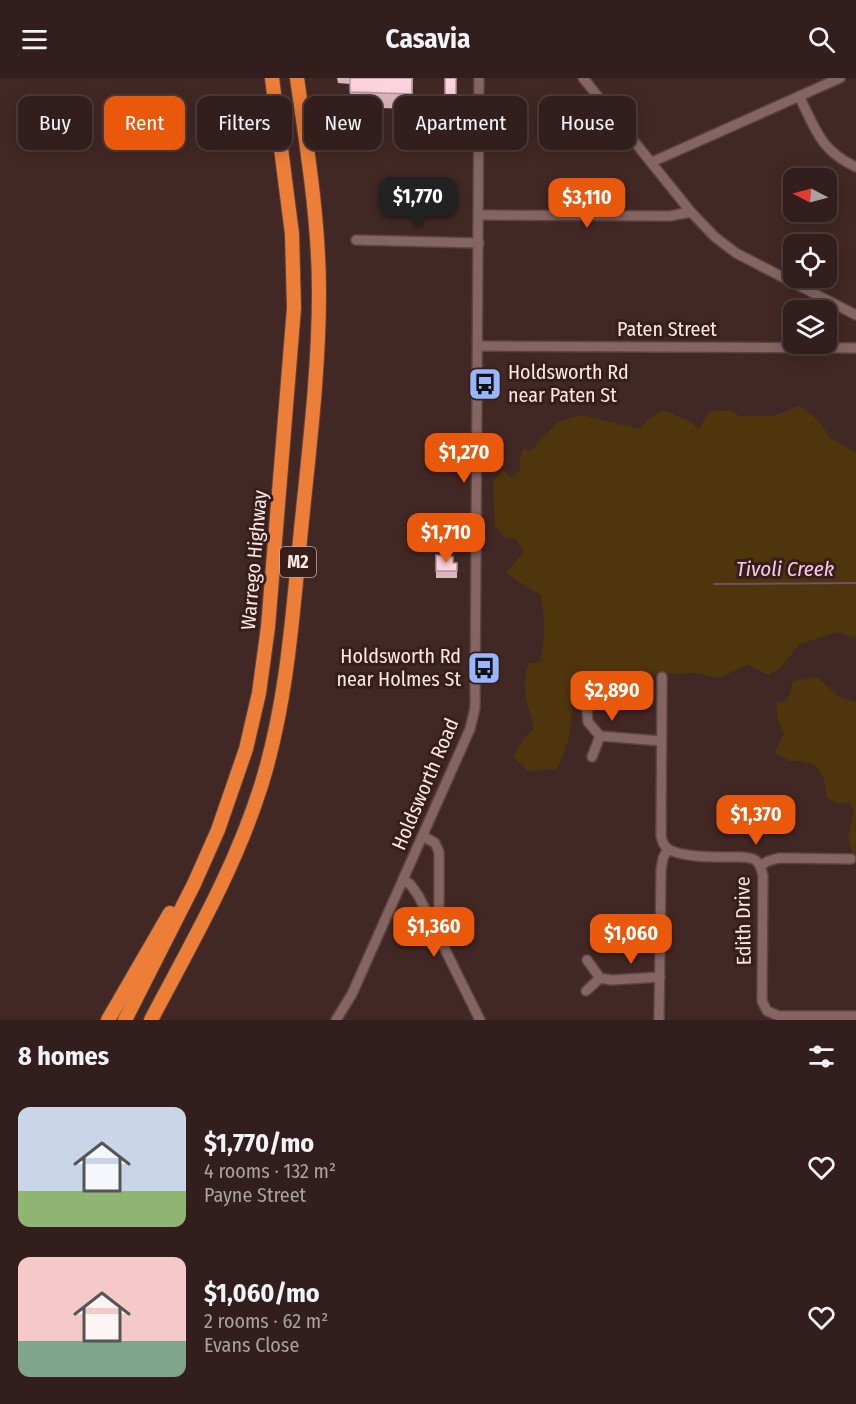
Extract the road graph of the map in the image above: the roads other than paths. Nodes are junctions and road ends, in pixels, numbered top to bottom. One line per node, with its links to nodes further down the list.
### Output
1 (273, 78): 26 (highway, Warrego Highway / M2)
2 (297, 78): 36 (highway, M2)
3 (480, 78): 10 (street, Holdsworth Road)
4 (583, 78): 7 (street)
5 (840, 78): 6 (street)
6 (799, 96): 7 (street); 8 (street)
7 (652, 162): 9 (street)
8 (856, 167)
9 (692, 212): 10 (street); 13 (street)
10 (479, 215): 12 (street, Holdsworth Road)
11 (356, 240): 12 (street)
12 (479, 243): 14 (street, Holdsworth Road)
13 (856, 315)
14 (478, 346): 15 (street, Paten Street); 21 (street, Holdsworth Road)
15 (856, 348)
16 (662, 677): 19 (street)
17 (586, 701): 18 (street)
18 (600, 736): 19 (street); 20 (street)
19 (662, 741): 22 (street)
20 (592, 757)
21 (423, 836): 25 (street, Holdsworth Road); 27 (street)
22 (668, 849): 24 (street, Edith Drive); 30 (street)
23 (851, 859): 24 (street)
24 (760, 866): 32 (street, Edith Drive)
25 (403, 880): 27 (street); 37 (street, Holdsworth Road)
26 (194, 884): 34 (highway); 35 (highway, Warrego Highway / M2)
27 (434, 927): 38 (street)
28 (587, 960): 29 (street)
29 (600, 978): 30 (street); 31 (street)
30 (660, 978): 39 (street)
31 (586, 991)
32 (766, 1015): 33 (street, Edith Drive)
33 (856, 1016)
34 (108, 1020)
35 (125, 1020)
36 (151, 1020)
37 (336, 1020)
38 (480, 1020)
39 (659, 1020)

